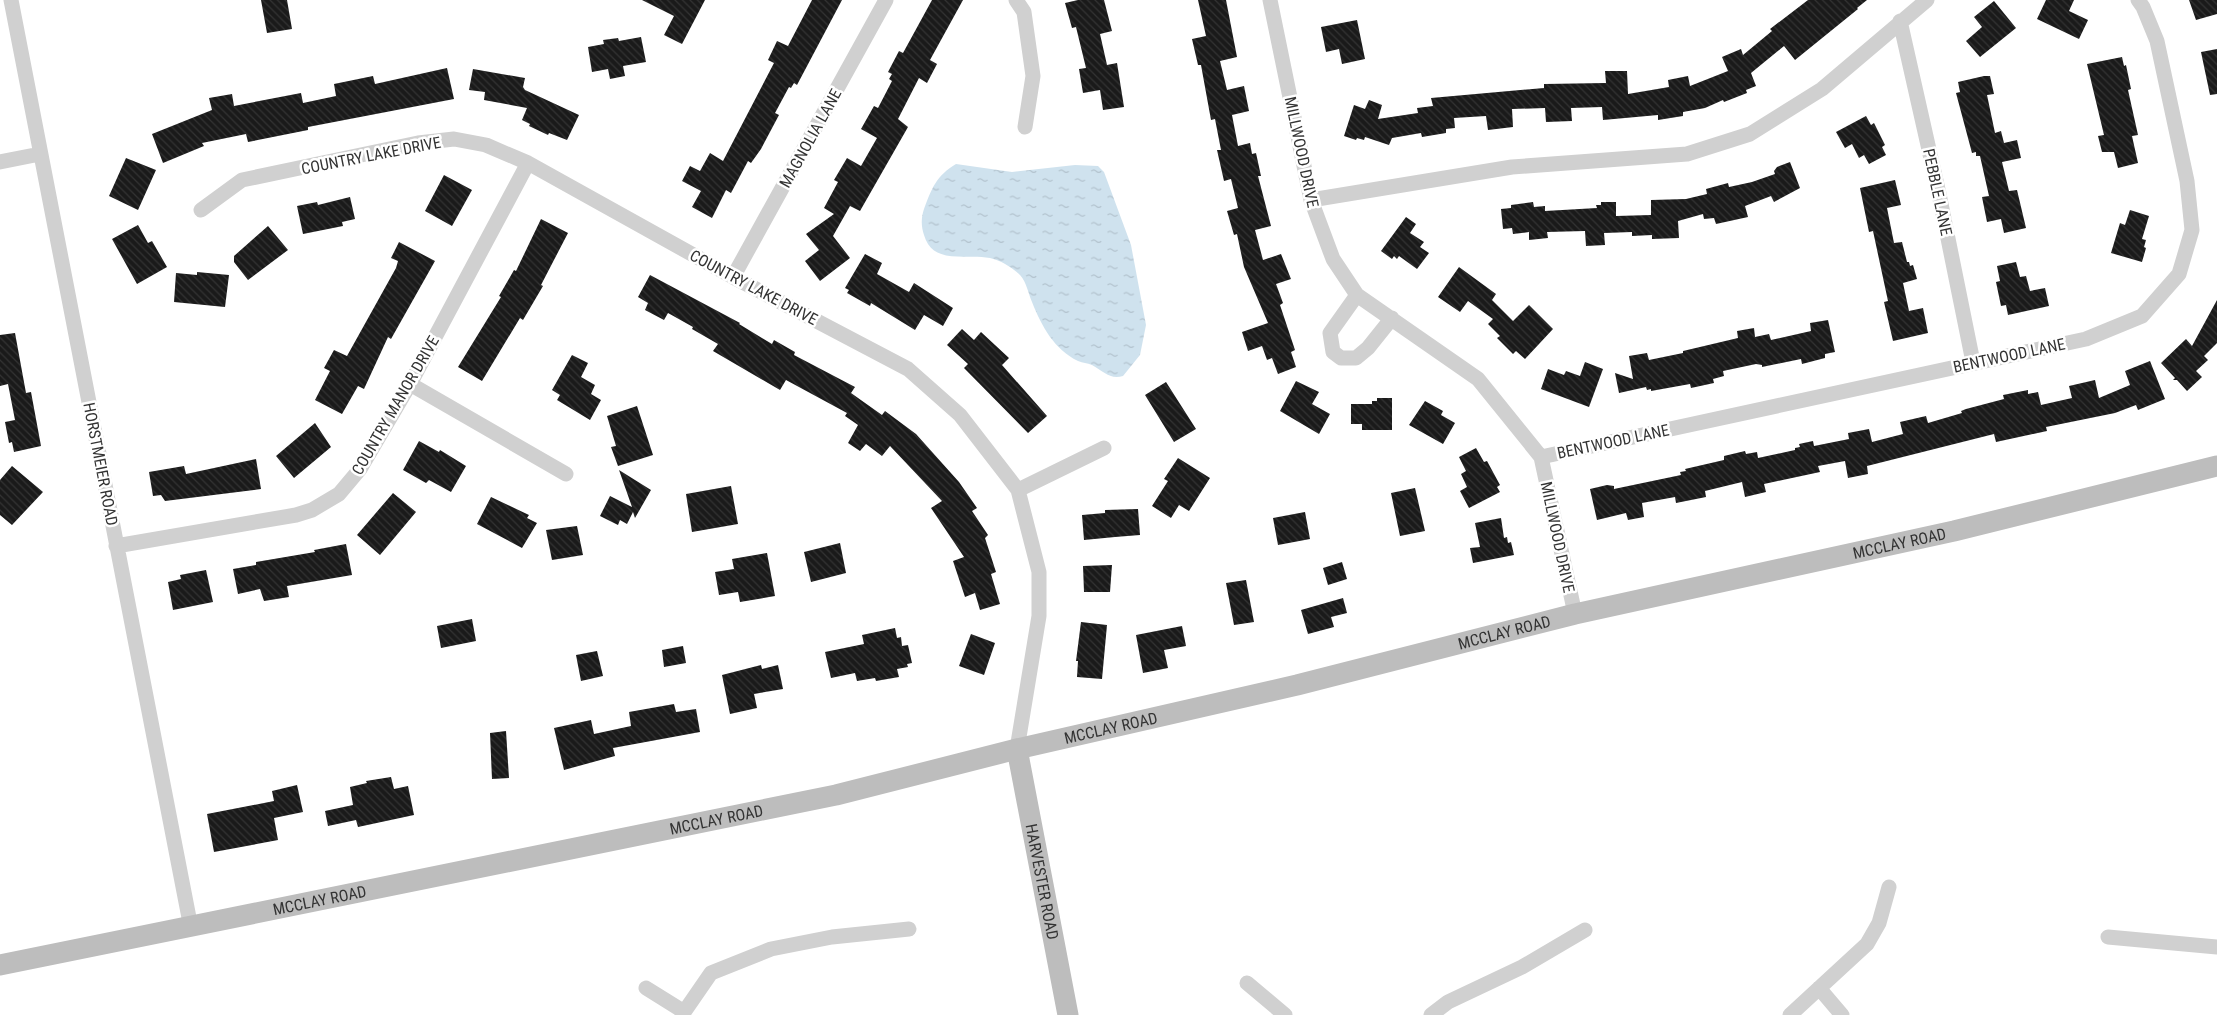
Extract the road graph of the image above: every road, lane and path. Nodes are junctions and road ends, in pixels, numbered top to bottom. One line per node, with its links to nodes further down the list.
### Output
1 (12, 0): 9 (street, HORSTMEIER ROAD)
2 (886, 0): 14 (street, MAGNOLIA LANE)
3 (1016, 0): 8 (street)
4 (1270, 0): 12 (street, MILLWOOD DRIVE)
5 (1927, 0): 7 (street)
6 (2138, 0): 17 (street, BENTWOOD LANE)
7 (1900, 21): 12 (street); 17 (street, PEBBLE LANE)
8 (1025, 127)
9 (40, 154): 10 (street); 24 (street, HORSTMEIER ROAD)
10 (0, 162)
11 (528, 163): 13 (street, COUNTRY LAKE DRIVE); 14 (street, COUNTRY LAKE DRIVE); 18 (street, COUNTRY MANOR DRIVE)
12 (1311, 200): 15 (street, MILLWOOD DRIVE)
13 (201, 210)
14 (733, 277): 23 (street, COUNTRY LAKE DRIVE)
15 (1357, 295): 16 (street, MILLWOOD DRIVE); 16 (street)
16 (1392, 318): 20 (street, MILLWOOD DRIVE)
17 (1973, 362): 20 (street, BENTWOOD LANE)
18 (410, 384): 22 (street); 24 (street, COUNTRY MANOR DRIVE)
19 (1104, 448): 23 (street)
20 (1541, 457): 25 (street, MILLWOOD DRIVE)
21 (2217, 466): 25 (main road, MCCLAY ROAD)
22 (566, 474)
23 (1018, 490): 26 (street, COUNTRY LAKE DRIVE)
24 (116, 546): 28 (street, HORSTMEIER ROAD)
25 (1574, 614): 26 (main road, MCCLAY ROAD)
26 (1017, 749): 28 (main road, MCCLAY ROAD); 38 (main road, HARVESTER ROAD)
27 (1889, 887): 36 (street)
28 (191, 928): 33 (main road, MCCLAY ROAD)
29 (909, 929): 37 (street)
30 (1585, 930): 40 (street)
31 (2108, 937): 32 (street)
32 (2217, 947)
33 (0, 965)
34 (1247, 983): 39 (street)
35 (646, 988): 37 (street)
36 (1819, 988): 41 (street); 42 (street)
37 (683, 1013)
38 (1068, 1015)
39 (1285, 1015)
40 (1431, 1015)
41 (1790, 1015)
42 (1842, 1015)

